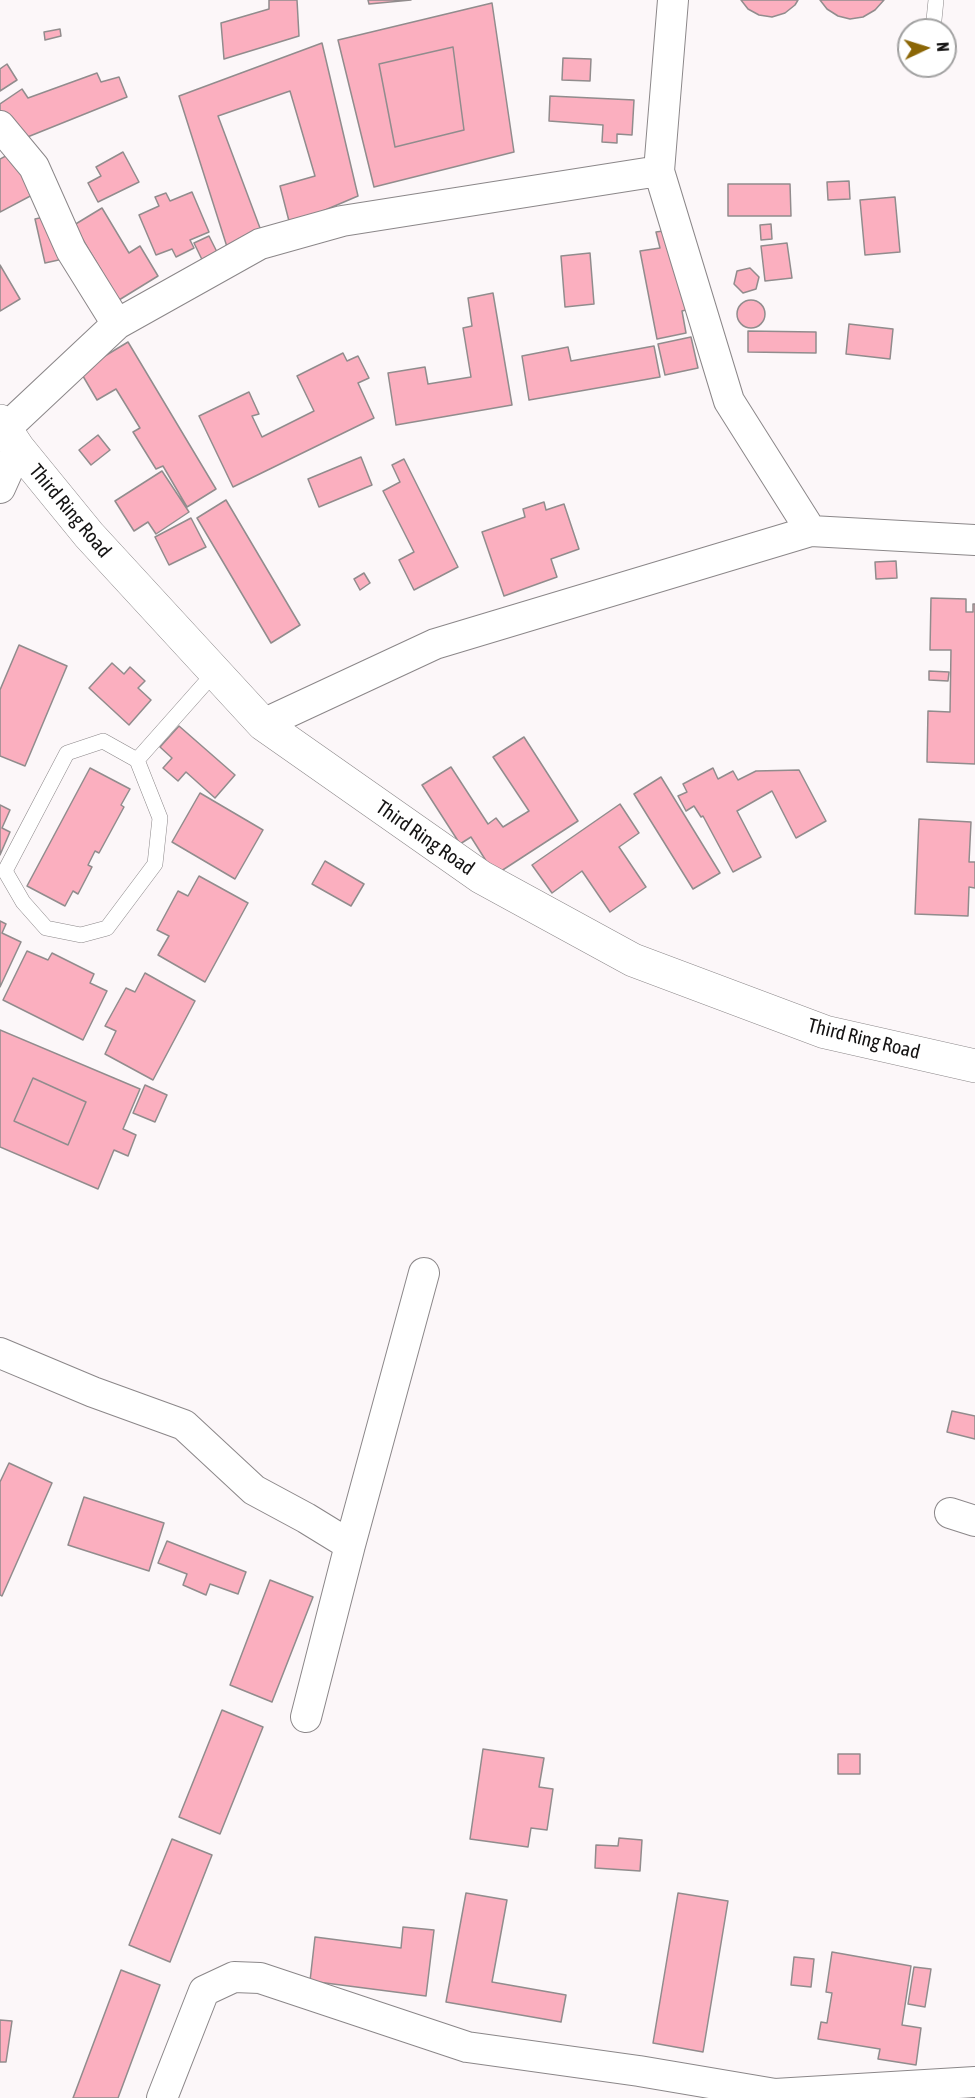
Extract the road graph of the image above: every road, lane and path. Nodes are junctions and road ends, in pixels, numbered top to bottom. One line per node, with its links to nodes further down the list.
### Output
1 (673, 0): 5 (street)
2 (936, 0): 3 (lane)
3 (934, 18)
4 (0, 126): 6 (street)
5 (659, 171): 6 (street); 9 (street)
6 (117, 324): 7 (street)
7 (8, 433): 8 (street); 11 (street, Third Ring Road)
8 (0, 488)
9 (810, 531): 10 (street); 12 (street)
10 (975, 540)
11 (215, 672): 12 (street, Third Ring Road); 13 (lane)
12 (262, 724): 14 (street, Third Ring Road)
13 (137, 760): 13 (lane)
14 (975, 1066)
15 (424, 1273): 17 (street)
16 (0, 1353): 17 (street)
17 (350, 1545): 18 (street)
18 (306, 1717)
19 (975, 2082): 20 (street)
20 (162, 2098)

